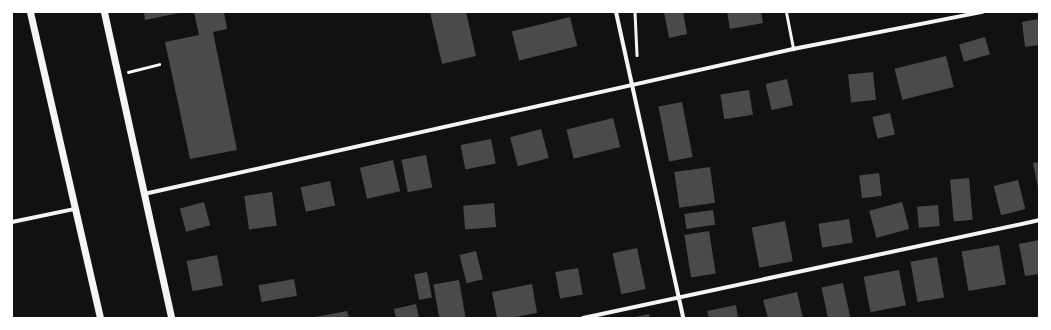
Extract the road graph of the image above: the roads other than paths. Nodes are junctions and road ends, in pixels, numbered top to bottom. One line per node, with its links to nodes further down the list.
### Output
1 (30, 12): 9 (street)
2 (104, 12): 8 (street)
3 (616, 12): 7 (street)
4 (786, 12): 6 (lane)
5 (982, 12): 6 (street)
6 (793, 49): 7 (street)
7 (632, 84): 8 (street); 12 (street)
8 (143, 194): 14 (street)
9 (74, 209): 11 (street); 13 (street)
10 (1039, 220): 12 (street)
11 (12, 222)
12 (679, 297): 15 (street); 16 (street)
13 (100, 318)
14 (171, 318)
15 (583, 318)
16 (683, 318)

